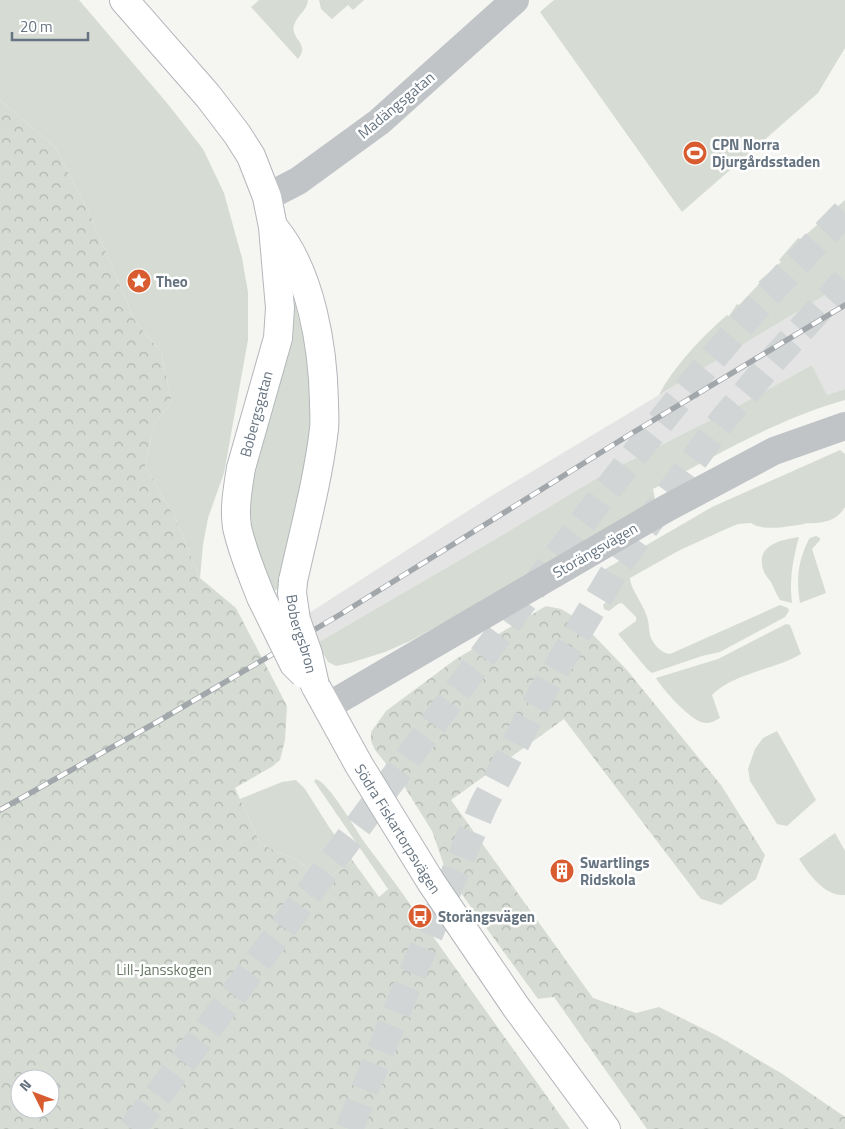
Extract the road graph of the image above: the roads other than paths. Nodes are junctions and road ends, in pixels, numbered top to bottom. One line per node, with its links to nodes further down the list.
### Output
1 (124, 0): 3 (street, Bobergsgatan)
2 (507, 3): 3 (street, Madängsgatan)
3 (267, 197): 4 (street, Bobergsgatan)
4 (273, 227): 6 (street, Bobergsgatan); 7 (street, Bobergsgatan)
5 (845, 426): 8 (street, Storängsvägen)
6 (293, 581): 8 (street, Bobergsbron, bridge)
7 (262, 597): 8 (street, Bobergsbron, bridge)
8 (321, 695): 9 (street, Södra Fiskartorpsvägen)
9 (606, 1129)

